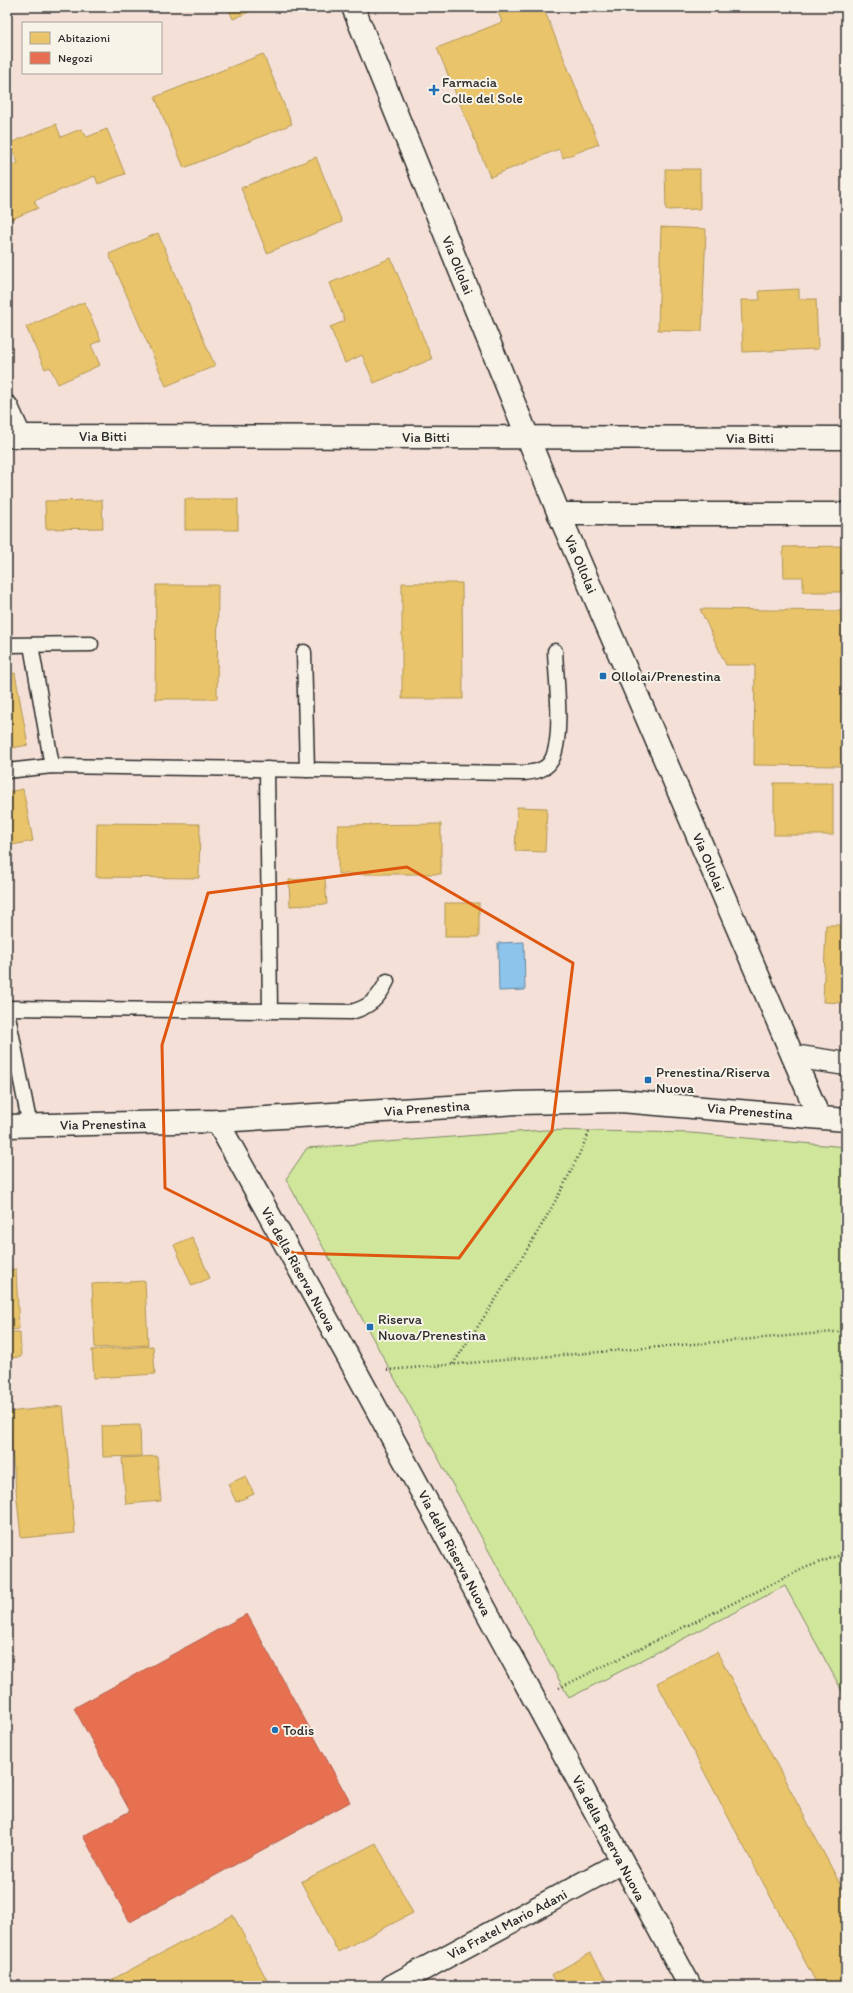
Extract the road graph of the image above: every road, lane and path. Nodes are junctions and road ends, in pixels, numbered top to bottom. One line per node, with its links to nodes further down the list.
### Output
1 (353, 7): 4 (street, Via Ollolai)
2 (7, 407): 3 (street)
3 (14, 436): 4 (street, Via Bitti)
4 (528, 438): 5 (street, Via Bitti); 6 (street, Via Ollolai)
5 (846, 438)
6 (559, 514): 7 (street); 21 (street, Via Ollolai)
7 (846, 514)
8 (91, 644): 10 (lane)
9 (7, 645): 10 (lane)
10 (31, 645): 13 (lane)
11 (555, 650): 15 (lane)
12 (304, 652): 15 (lane)
13 (52, 766): 14 (lane); 16 (lane)
14 (267, 769): 15 (lane); 19 (lane)
15 (307, 770)
16 (7, 771)
17 (387, 981): 19 (lane)
18 (7, 1008): 19 (lane)
19 (270, 1010)
20 (7, 1011): 28 (lane)
21 (793, 1056): 22 (street); 24 (street, Via Ollolai)
22 (846, 1064)
23 (602, 1101): 24 (street, Via Prenestina); 26 (street, Via Prenestina); 30 (path)
24 (819, 1117): 25 (street, Via Prenestina)
25 (846, 1120)
26 (217, 1121): 28 (street, Via Prenestina); 31 (street, Via della Riserva Nuova)
27 (7, 1126): 28 (street, Via Prenestina)
28 (30, 1126)
29 (846, 1331): 30 (path)
30 (453, 1364): 31 (path)
31 (357, 1372): 33 (street, Via della Riserva Nuova)
32 (846, 1553): 33 (path)
33 (534, 1700): 34 (street, Via della Riserva Nuova)
34 (622, 1862): 35 (street, Via Fratel Mario Adani); 36 (street, Via della Riserva Nuova)
35 (392, 1986)
36 (690, 1986)

